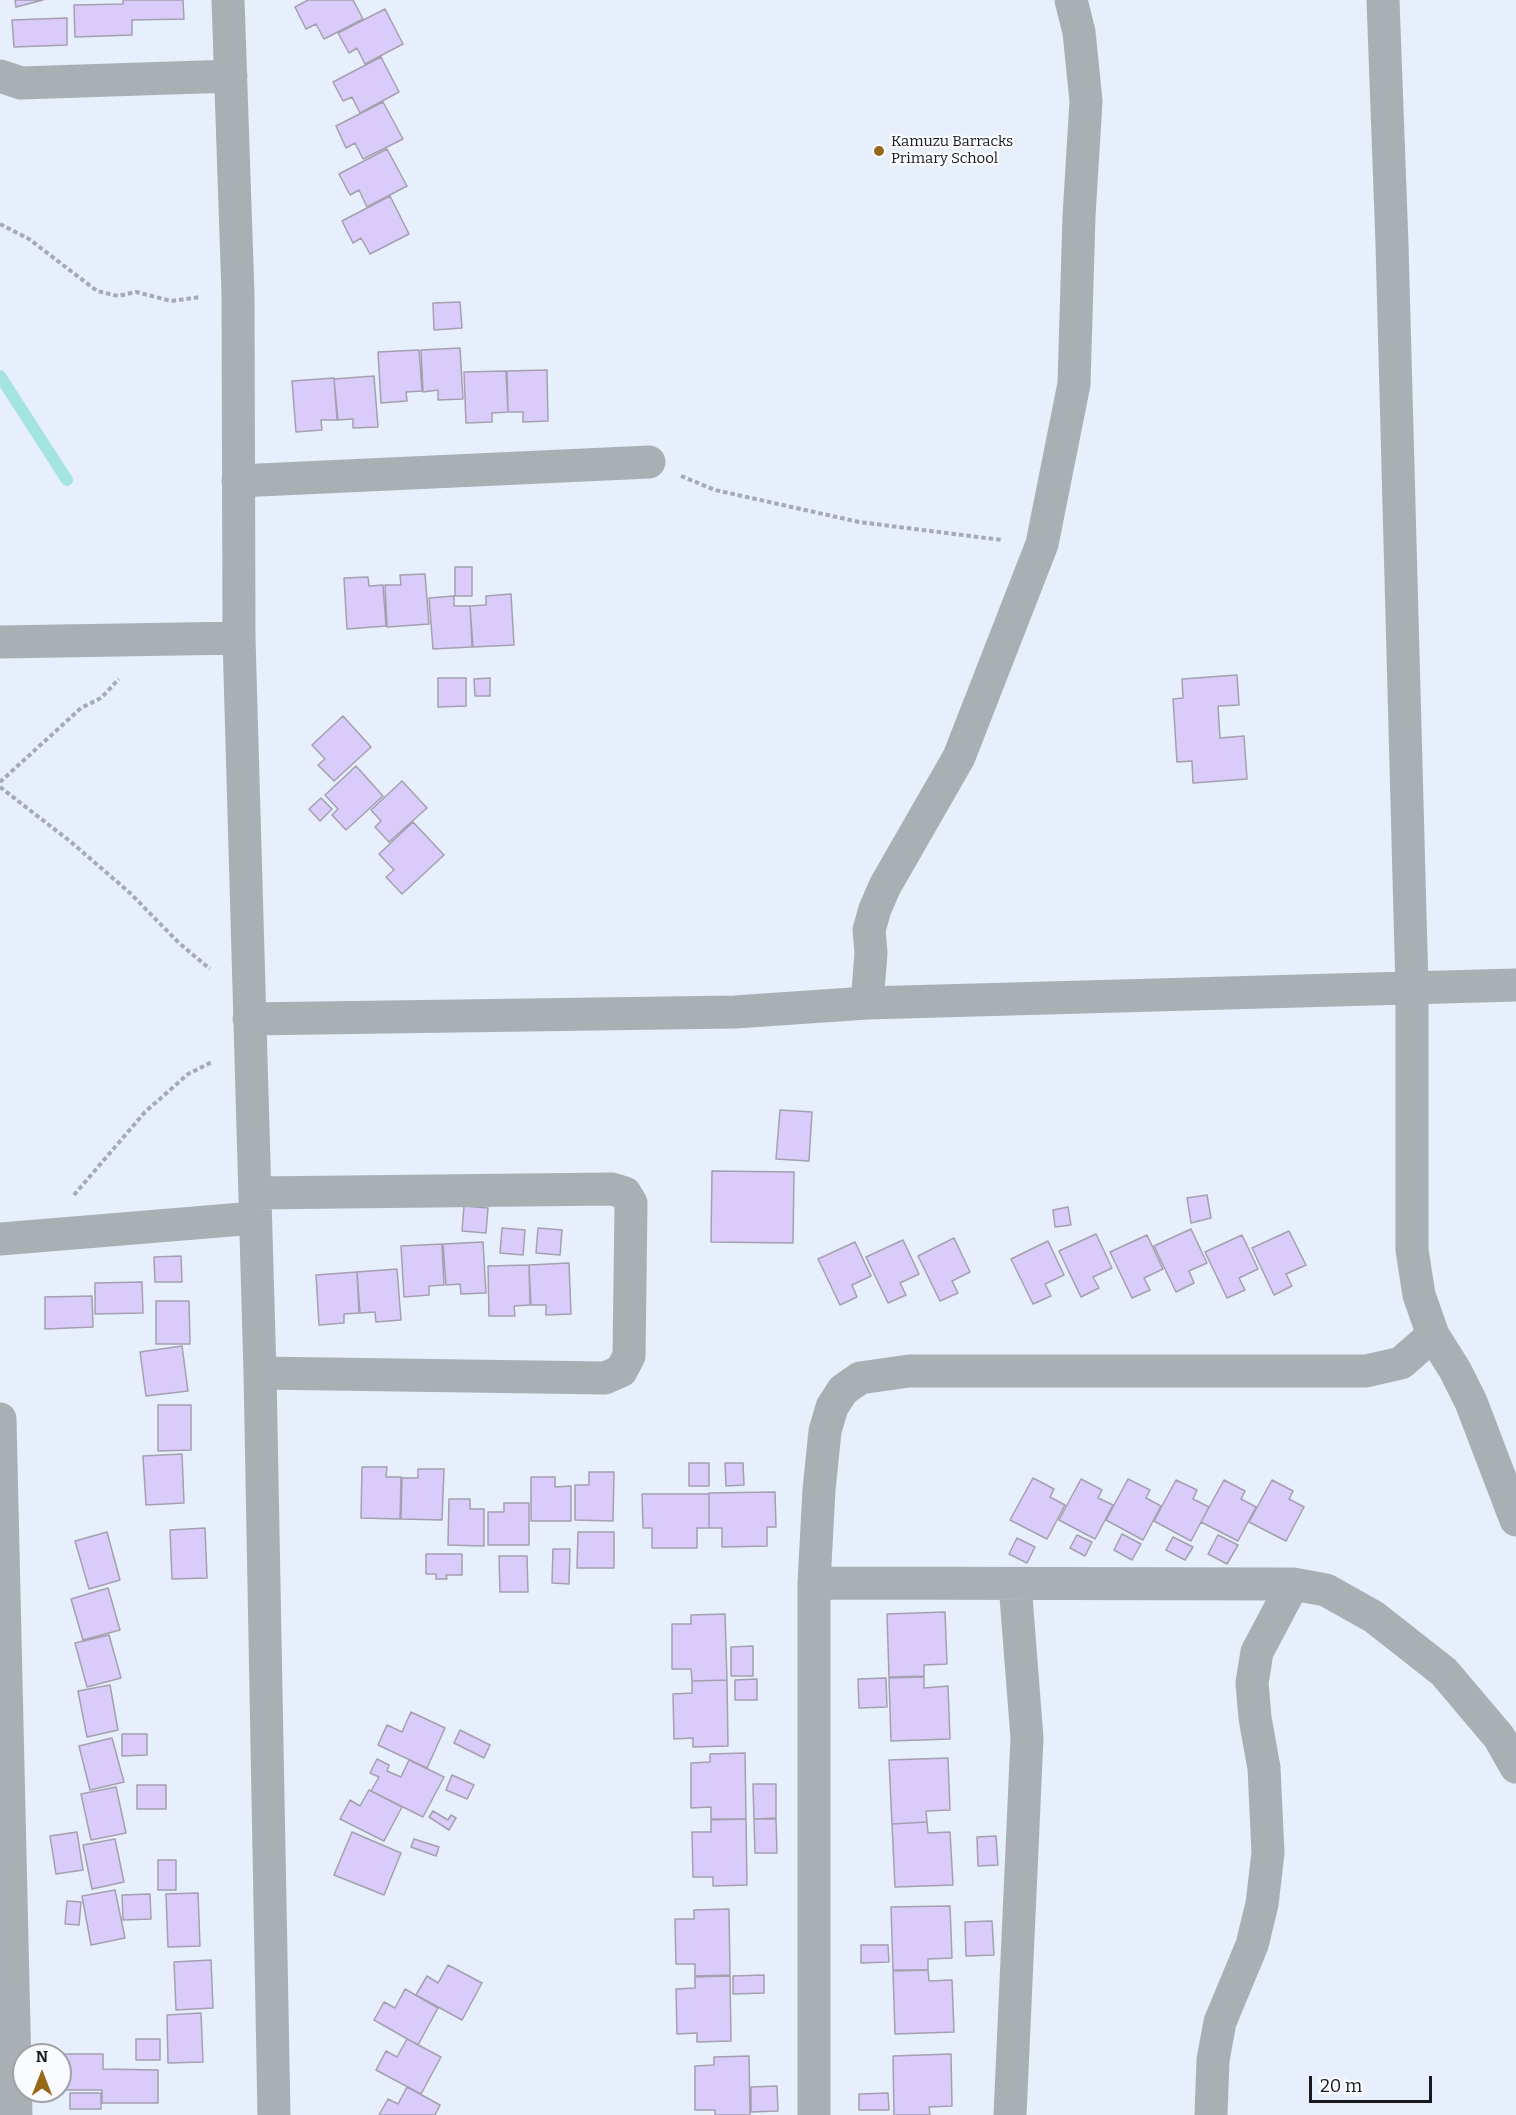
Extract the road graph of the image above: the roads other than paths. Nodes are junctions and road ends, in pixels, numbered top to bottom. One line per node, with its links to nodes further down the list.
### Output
1 (228, 0): 5 (street)
2 (1071, 0): 12 (street)
3 (1383, 0): 11 (street)
4 (0, 76): 5 (street)
5 (231, 76): 7 (street)
6 (649, 462): 7 (street)
7 (238, 481): 8 (street)
8 (239, 638): 9 (street); 13 (street)
9 (0, 642)
10 (1516, 985): 11 (street)
11 (1412, 988): 12 (street); 16 (street)
12 (867, 1003): 13 (street)
13 (249, 1018): 14 (street)
14 (255, 1206): 15 (street); 17 (street); 17 (street)
15 (0, 1239)
16 (1433, 1335): 19 (street); 20 (street)
17 (260, 1373): 26 (street)
18 (0, 1419): 23 (street)
19 (1516, 1520)
20 (814, 1583): 21 (street); 27 (street)
21 (1016, 1584): 22 (street); 28 (street)
22 (1293, 1584): 24 (street); 29 (street)
23 (2, 1592): 25 (street)
24 (1516, 1767)
25 (16, 2115)
26 (274, 2115)
27 (814, 2115)
28 (1010, 2115)
29 (1211, 2115)

